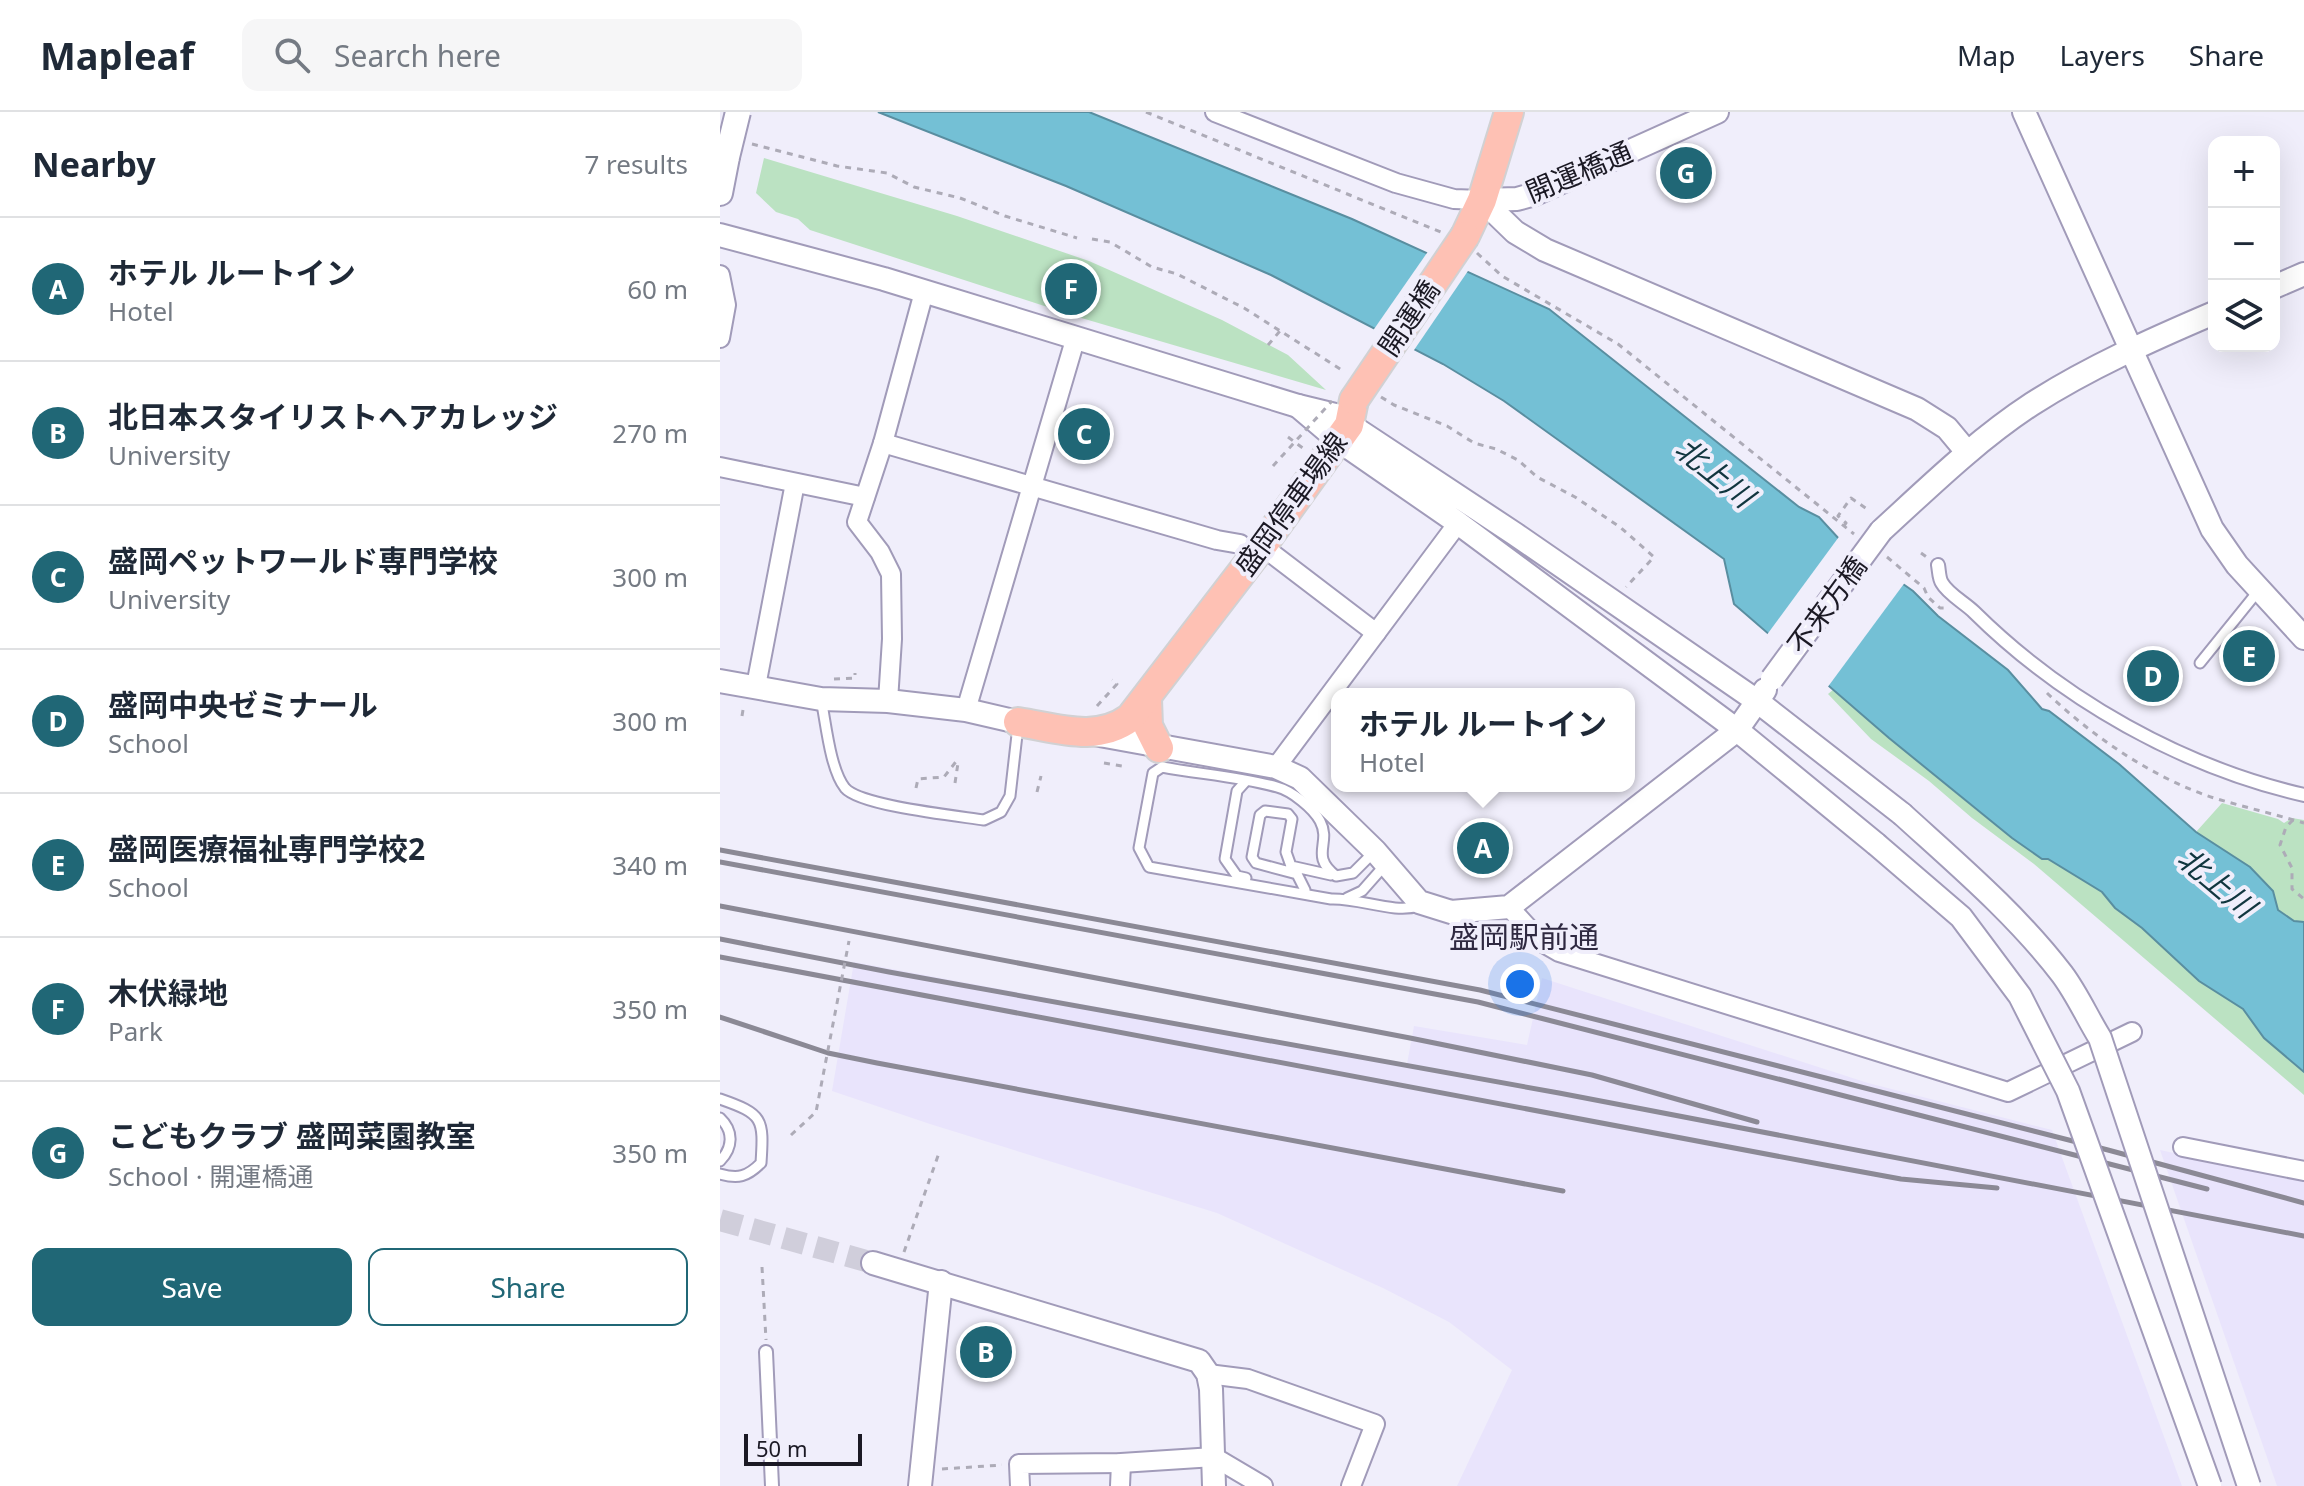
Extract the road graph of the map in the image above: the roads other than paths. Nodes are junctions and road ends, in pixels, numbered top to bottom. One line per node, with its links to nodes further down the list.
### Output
1 (738, 112): 6 (main road, bridge)
2 (1215, 112): 7 (street)
3 (1509, 112): 7 (main road)
4 (1717, 112): 7 (street, 開運橋通)
5 (2024, 112): 16 (street)
6 (720, 193)
7 (1482, 200): 17 (main road, 開運橋, bridge); 19 (street)
8 (720, 235): 12 (street)
9 (2304, 274): 11 (street)
10 (720, 275): 14 (street)
11 (2280, 284)
12 (924, 292): 15 (street); 18 (street)
13 (2208, 316): 16 (street, 不来方橋)
14 (720, 338)
15 (1075, 340): 17 (street); 22 (street)
16 (2130, 351): 19 (street, 不来方橋); 27 (street)
17 (1339, 418): 24 (street); 25 (main road, 盛岡停車場線); 38 (street)
18 (883, 443): 22 (street); 23 (street)
19 (1967, 452): 38 (street, 不来方橋, bridge)
20 (720, 467): 21 (street)
21 (795, 483): 23 (street); 32 (street)
22 (1033, 484): 25 (street); 39 (street)
23 (865, 497): 37 (street)
24 (1458, 523): 28 (street); 41 (street)
25 (1251, 545): 28 (street); 36 (main road, 盛岡停車場線); 42 (main road, 盛岡停車場線)
26 (1938, 565): 45 (street)
27 (2259, 590): 29 (street); 30 (lane)
28 (1376, 633): 33 (street)
29 (2304, 638)
30 (2200, 663)
31 (720, 681): 32 (street)
32 (756, 686): 34 (street)
33 (1335, 688)
34 (826, 689): 37 (street); 40 (lane)
35 (1331, 693): 43 (street)
36 (1147, 699): 42 (main road, 盛岡停車場線); 42 (main road)
37 (888, 701): 39 (street)
38 (1757, 701): 41 (street, 不来方橋); 73 (street, bridge)
39 (966, 710): 40 (street)
40 (1018, 722): 42 (main road)
41 (1737, 730): 51 (street, 不来方橋); 72 (street, bridge)
42 (1120, 733): 43 (street)
43 (1276, 767): 46 (street)
44 (1246, 781): 47 (lane); 48 (lane); 49 (lane)
45 (2304, 795)
46 (1380, 858): 47 (lane); 49 (lane); 50 (street)
47 (1336, 876): 48 (lane)
48 (1305, 890): 49 (lane)
49 (1350, 898): 50 (lane)
50 (1426, 904): 51 (street)
51 (1509, 907): 52 (street)
52 (2132, 1032)
53 (720, 1099): 58 (lane)
54 (720, 1118): 56 (lane)
55 (2183, 1147): 57 (street)
56 (720, 1161)
57 (2304, 1171)
58 (720, 1174)
59 (873, 1263): 60 (street)
60 (941, 1282): 62 (street); 66 (street)
61 (766, 1352): 65 (street)
62 (1208, 1374): 63 (street); 71 (street)
63 (1214, 1457): 64 (street); 69 (street); 70 (street)
64 (1121, 1463): 67 (street); 68 (street)
65 (772, 1486)
66 (920, 1486)
67 (1020, 1486)
68 (1120, 1486)
69 (1214, 1486)
70 (1263, 1486)
71 (1351, 1486)
72 (2210, 1486)
73 (2249, 1486)

